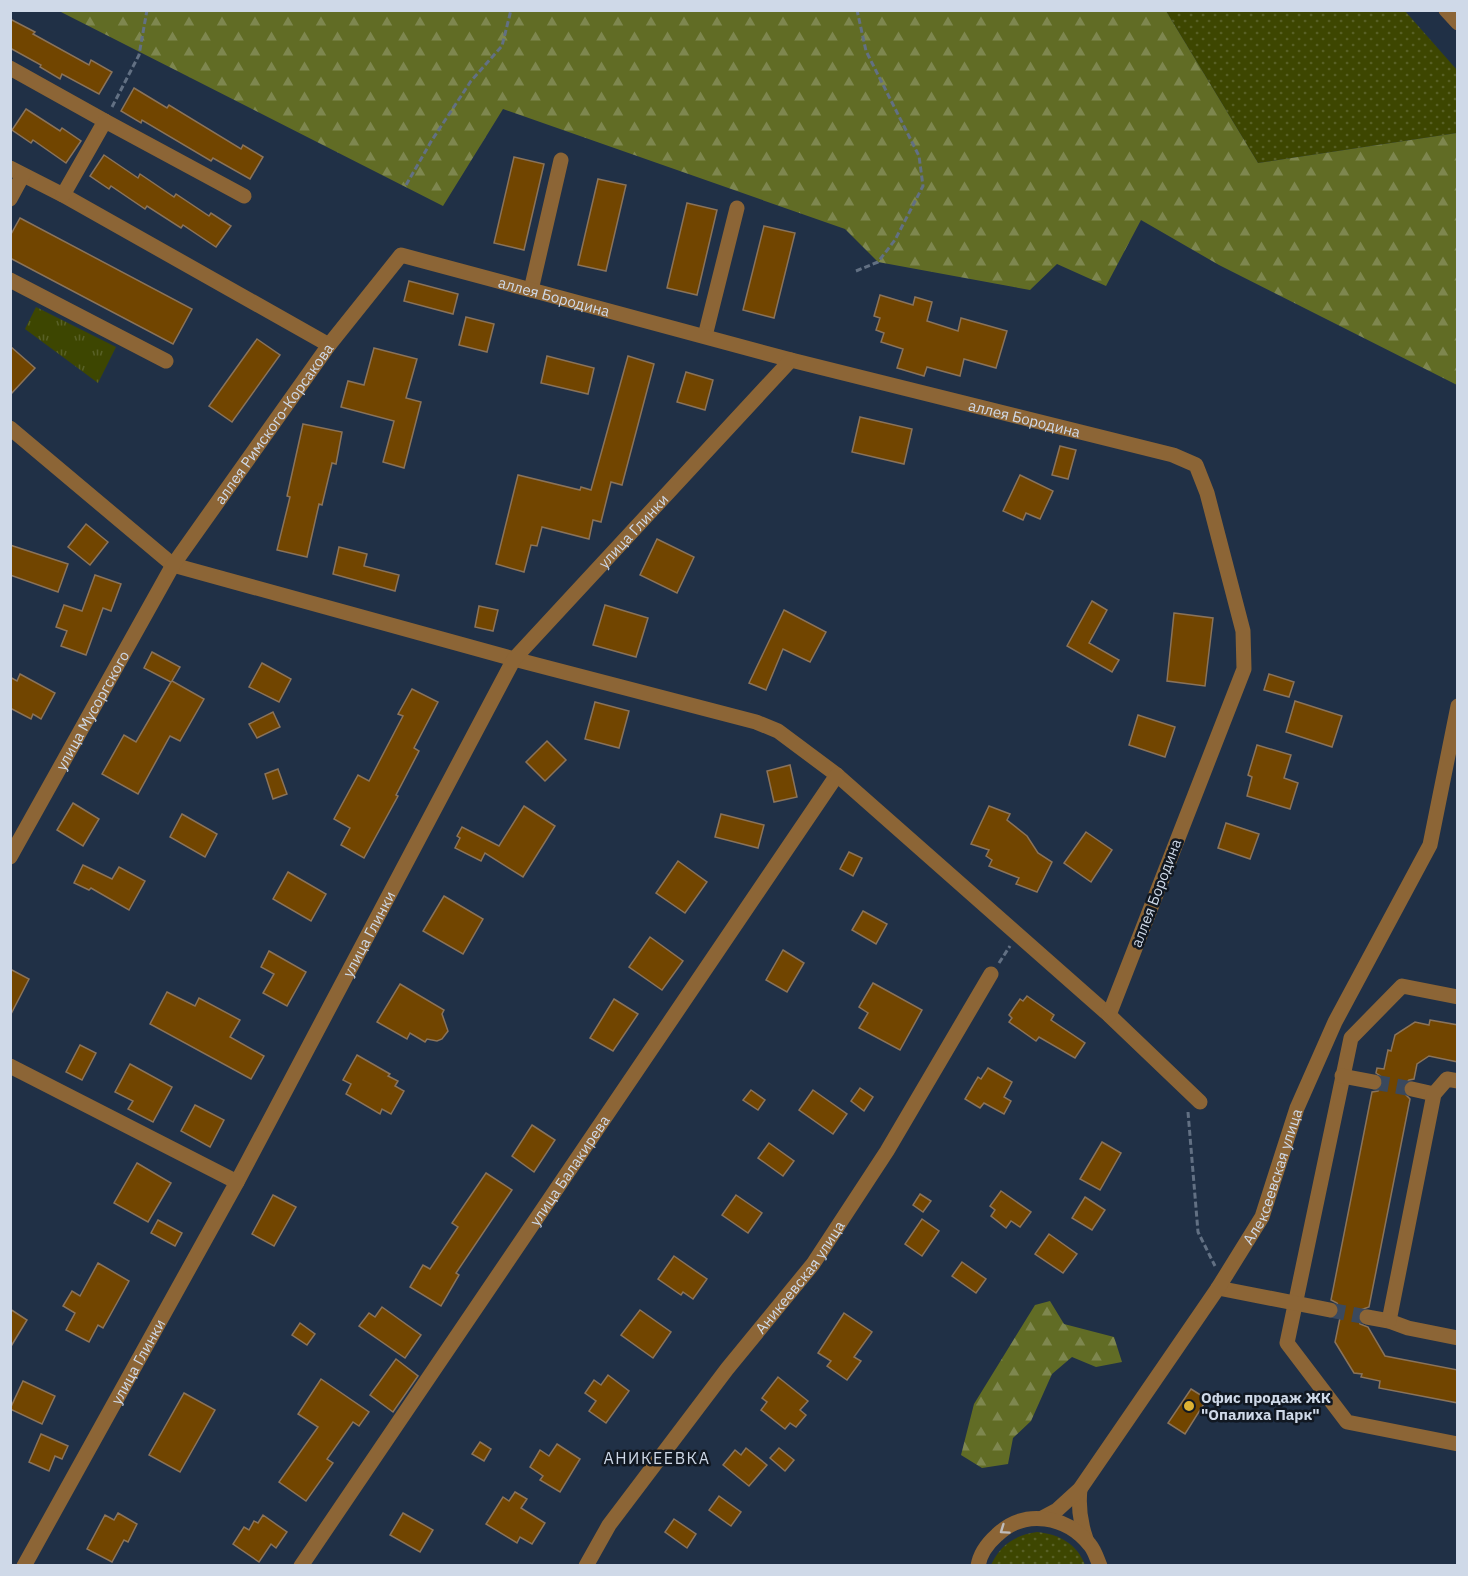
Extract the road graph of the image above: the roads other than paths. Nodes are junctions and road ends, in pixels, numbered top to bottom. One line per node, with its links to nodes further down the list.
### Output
1 (1446, 10): 2 (street)
2 (1458, 23)
3 (10, 68): 4 (street)
4 (105, 121): 7 (street); 8 (street)
5 (561, 160): 12 (street)
6 (17, 172): 7 (street, аллея Римского-Корсакова); 9 (street)
7 (63, 195): 14 (street, аллея Римского-Корсакова)
8 (244, 196)
9 (10, 199)
10 (737, 208): 13 (street)
11 (10, 280): 16 (street)
12 (531, 290): 13 (street, аллея Бородина); 14 (street, аллея Бородина)
13 (705, 336): 15 (street, аллея Бородина)
14 (329, 345): 18 (street, аллея Римского-Корсакова)
15 (791, 360): 19 (street, улица Глинки); 25 (street, аллея Бородина)
16 (166, 361)
17 (10, 428): 18 (street)
18 (173, 565): 19 (street); 22 (street, улица Мусоргского)
19 (514, 659): 21 (street); 33 (street, улица Глинки)
20 (1458, 706): 34 (street, Алексеевская улица)
21 (837, 774): 25 (street); 46 (street, улица Балакирева)
22 (10, 857)
23 (991, 974): 47 (street, Аникеевская улица)
24 (1458, 997): 27 (street)
25 (1109, 1015): 32 (street)
26 (10, 1066): 33 (street)
27 (1342, 1076): 29 (street); 35 (street)
28 (1458, 1081): 31 (street)
29 (1374, 1082)
30 (1412, 1089): 31 (street)
31 (1434, 1094): 38 (street)
32 (1193, 1104)
33 (237, 1182): 45 (street, улица Глинки)
34 (1221, 1284): 35 (street); 41 (street, Алексеевская улица)
35 (1295, 1303): 36 (street); 40 (street)
36 (1329, 1310)
37 (1367, 1317): 38 (street)
38 (1389, 1321): 39 (street)
39 (1458, 1338)
40 (1458, 1444)
41 (1080, 1489): 42 (street, Алексеевская улица); 43 (street)
42 (1042, 1518): 43 (street); 48 (street, one-way to 48)
43 (1087, 1541): 44 (street)
44 (1100, 1565)
45 (24, 1566)
46 (301, 1566)
47 (586, 1566)
48 (978, 1566)

